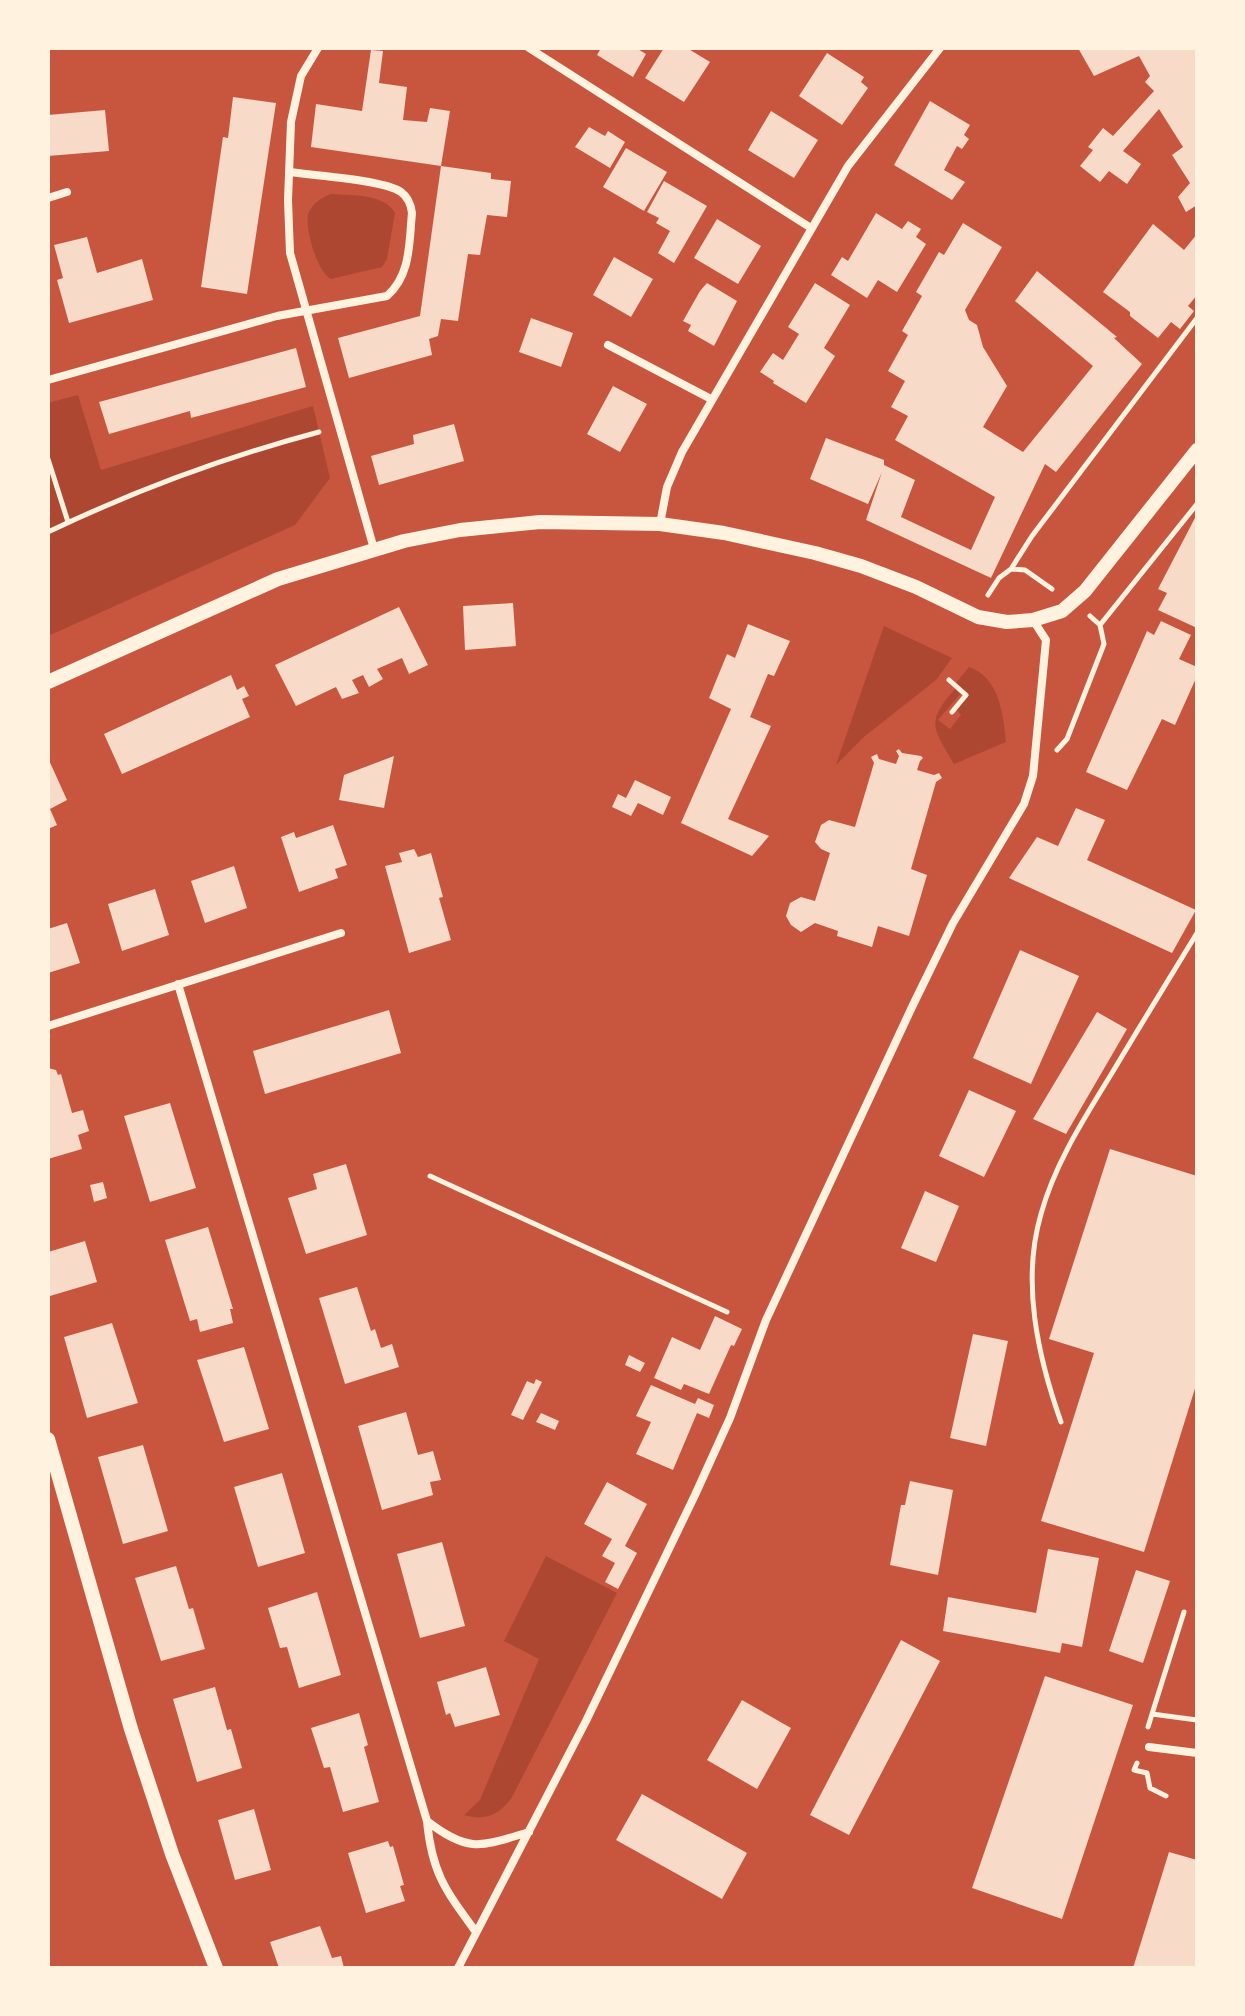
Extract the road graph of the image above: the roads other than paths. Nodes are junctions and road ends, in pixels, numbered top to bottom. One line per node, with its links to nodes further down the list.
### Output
1 (318, 48): 4 (street)
2 (529, 48): 7 (street)
3 (940, 48): 7 (street)
4 (289, 172): 8 (street); 8 (street)
5 (67, 192): 6 (street)
6 (48, 198)
7 (811, 228): 11 (street)
8 (306, 312): 10 (street); 14 (street)
9 (608, 345): 11 (street)
10 (48, 379)
11 (711, 399): 13 (street)
12 (1197, 450): 15 (street)
13 (660, 524): 14 (street); 15 (street)
14 (374, 549): 16 (street)
15 (1033, 620): 24 (street)
16 (48, 682)
17 (341, 933): 18 (street)
18 (178, 984): 19 (street); 23 (street)
19 (48, 1026)
20 (48, 1439): 26 (street)
21 (1146, 1746): 22 (street)
22 (1197, 1753)
23 (427, 1821): 24 (street); 25 (street)
24 (529, 1832): 25 (street)
25 (476, 1932): 27 (street)
26 (216, 1968)
27 (458, 1968)

